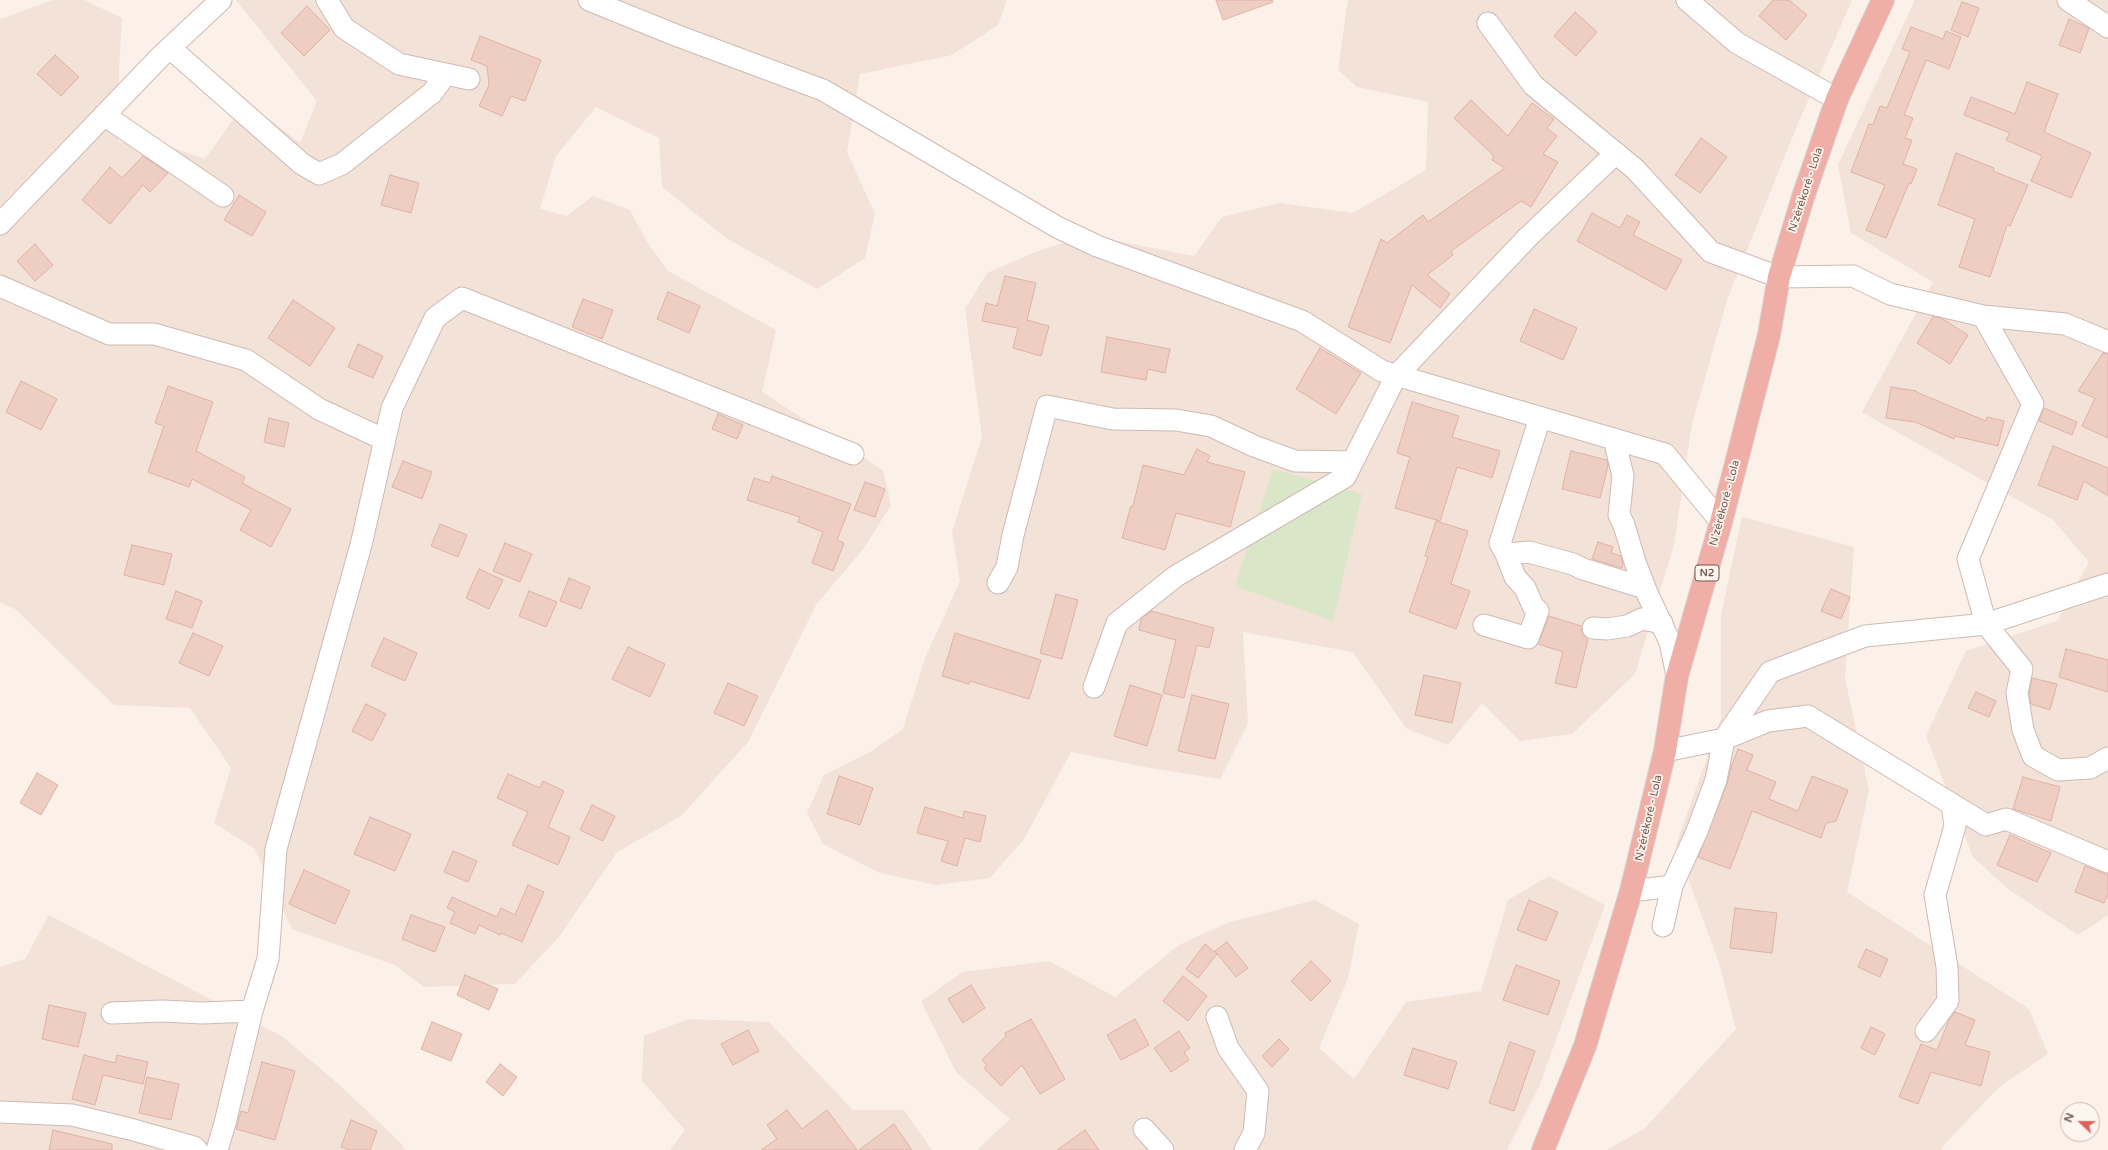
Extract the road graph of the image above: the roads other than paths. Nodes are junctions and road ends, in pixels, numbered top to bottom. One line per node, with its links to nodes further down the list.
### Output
1 (220, 0): 9 (street)
2 (327, 0): 10 (street)
3 (589, 0): 21 (street)
4 (1687, 0): 12 (street)
5 (1883, 0): 12 (highway, N'zérékoré - Lola / N2)
6 (2068, 0): 8 (street)
7 (1488, 23): 14 (street)
8 (2108, 27)
9 (170, 48): 10 (street); 13 (street)
10 (446, 74): 11 (street)
11 (469, 79)
12 (1837, 99): 17 (highway, N'zérékoré - Lola / N2)
13 (104, 115): 15 (street); 16 (street)
14 (1616, 153): 17 (street); 21 (street)
15 (223, 196)
16 (0, 224)
17 (1779, 277): 19 (street); 27 (highway, N'zérékoré - Lola / N2)
18 (0, 286): 24 (street)
19 (1983, 316): 20 (street); 33 (street)
20 (2108, 342)
21 (1396, 376): 22 (street); 26 (street)
22 (1540, 418): 23 (street); 28 (street)
23 (1614, 439): 27 (street); 31 (street)
24 (385, 440): 25 (street); 46 (street)
25 (853, 454)
26 (1352, 462): 29 (street); 37 (street)
27 (1721, 522): 36 (highway, N'zérékoré - Lola / N2)
28 (1506, 554): 31 (street); 34 (street)
29 (998, 583)
30 (2108, 584): 33 (street)
31 (1645, 588): 32 (street)
32 (1662, 623): 35 (street); 36 (street)
33 (1986, 624): 38 (street); 40 (street)
34 (1484, 626)
35 (1593, 628)
36 (1677, 676): 39 (highway, N'zérékoré - Lola / N2)
37 (1094, 687)
38 (1724, 739): 39 (street); 41 (street); 43 (street)
39 (1665, 751): 44 (highway, N'zérékoré - Lola / N2)
40 (2108, 758)
41 (1952, 804): 42 (street); 49 (street)
42 (2108, 862)
43 (1672, 886): 44 (street); 45 (street)
44 (1631, 890): 56 (highway, N'zérékoré - Lola / N2)
45 (1663, 926)
46 (252, 1011): 47 (street); 53 (street)
47 (112, 1013)
48 (1217, 1017): 55 (street)
49 (1926, 1031)
50 (0, 1112): 52 (street)
51 (1144, 1129): 54 (street)
52 (197, 1150)
53 (217, 1150)
54 (1163, 1150)
55 (1245, 1150)
56 (1543, 1150)

